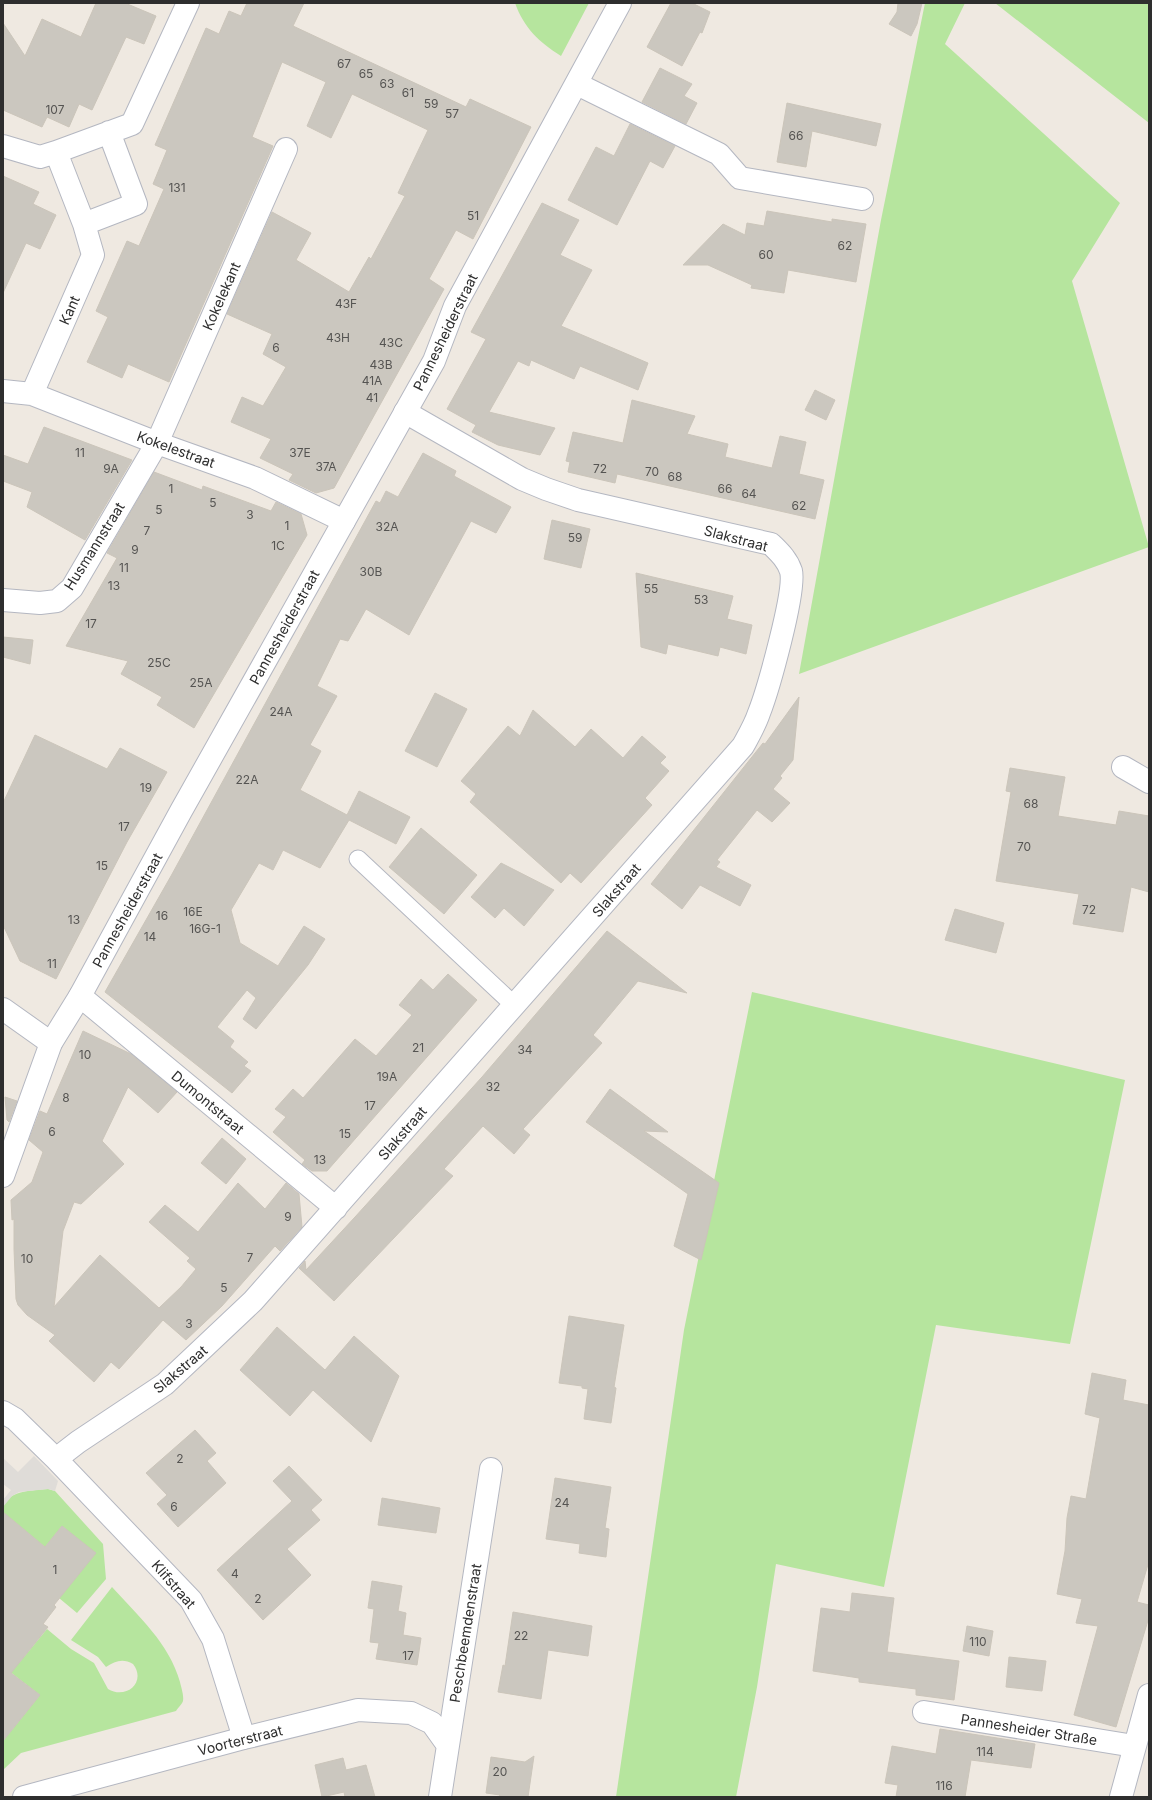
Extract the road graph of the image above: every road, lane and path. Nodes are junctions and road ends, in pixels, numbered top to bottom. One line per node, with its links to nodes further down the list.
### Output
1 (188, 3): 4 (street)
2 (620, 3): 3 (street, Pannesheiderstraat)
3 (577, 84): 8 (street); 12 (street, Pannesheiderstraat)
4 (109, 132): 7 (street); 9 (street)
5 (3, 146): 7 (street)
6 (286, 149): 13 (street, Kokelekant)
7 (56, 152): 9 (street, Kant)
8 (862, 199)
9 (84, 224): 11 (street, Kant)
10 (3, 391): 11 (street, Kokelestraat)
11 (32, 394): 13 (street, Kokelestraat)
12 (405, 412): 14 (street, Pannesheiderstraat); 20 (street, Slakstraat)
13 (157, 443): 14 (street, Kokelestraat); 15 (street, Husmannstraat)
14 (344, 521): 19 (street, Pannesheiderstraat)
15 (3, 600)
16 (1123, 767): 17 (street)
17 (1149, 782)
18 (358, 859): 20 (lane)
19 (80, 996): 22 (street, Pannesheiderstraat); 24 (street, Dumontstraat)
20 (514, 1005): 24 (street, Slakstraat)
21 (3, 1009): 22 (street)
22 (51, 1043): 23 (street, Pannesheiderstraat)
23 (3, 1176)
24 (336, 1208): 26 (street, Slakstraat)
25 (3, 1412): 26 (street, Klifstraat)
26 (56, 1459): 30 (street, Klifstraat)
27 (491, 1469): 31 (street, Peschbeemdenstraat)
28 (1149, 1695): 32 (street)
29 (924, 1712): 32 (street, Pannesheider Straße)
30 (244, 1738): 31 (street, Voorterstraat); 33 (street, Voorterstraat)
31 (447, 1744): 34 (street, Peschbeemdenstraat)
32 (1134, 1746): 35 (street)
33 (24, 1797)
34 (440, 1797)
35 (1121, 1797)

